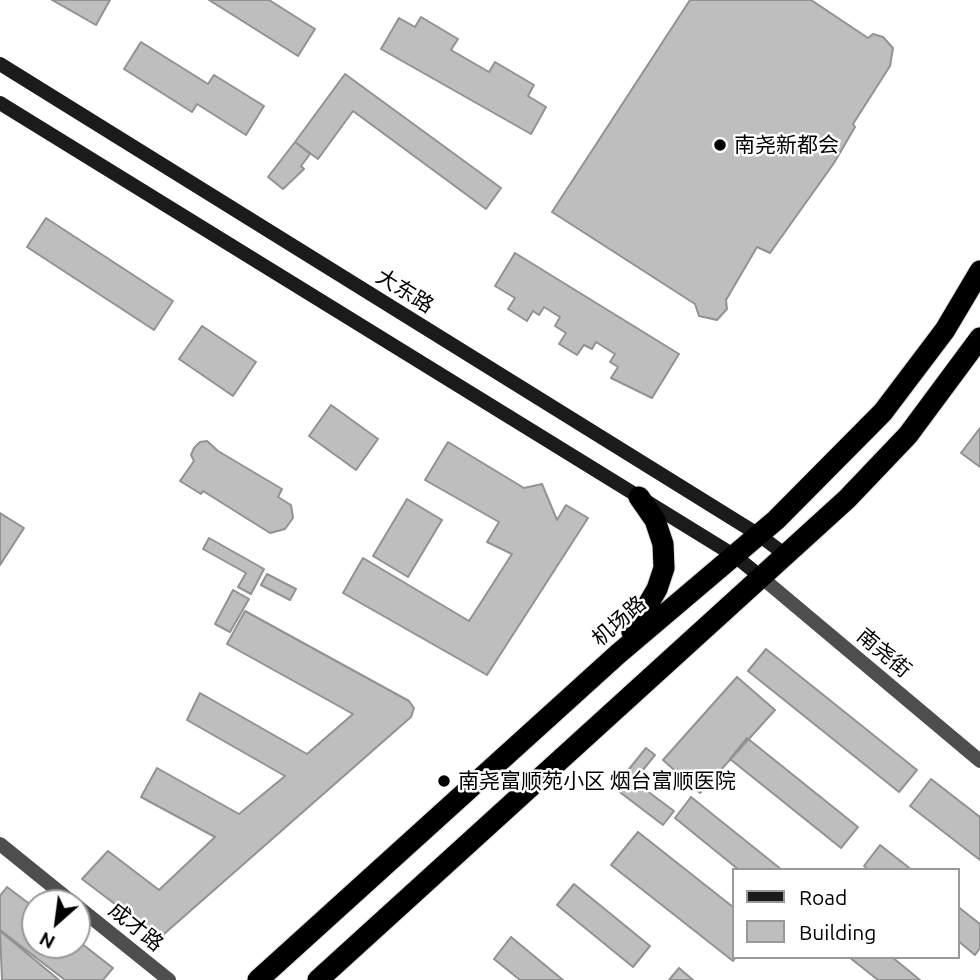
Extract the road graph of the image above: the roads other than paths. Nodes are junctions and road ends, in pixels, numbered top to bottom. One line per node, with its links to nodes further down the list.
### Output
1 (0, 64): 6 (street, 大东路)
2 (0, 103): 5 (street)
3 (980, 271): 6 (highway, 机场路)
4 (980, 338): 8 (highway)
5 (639, 497): 7 (street); 10 (highway)
6 (759, 535): 7 (highway, 机场路); 8 (street, 大东路)
7 (735, 556): 9 (street); 10 (highway, 机场路)
8 (786, 556): 9 (highway)
9 (761, 577): 11 (street, 南尧街); 17 (highway)
10 (618, 654): 16 (highway, 机场路)
11 (980, 761)
12 (0, 845): 13 (street)
13 (55, 889)
14 (91, 917): 15 (street, 成才路)
15 (169, 980)
16 (258, 980)
17 (318, 980)

